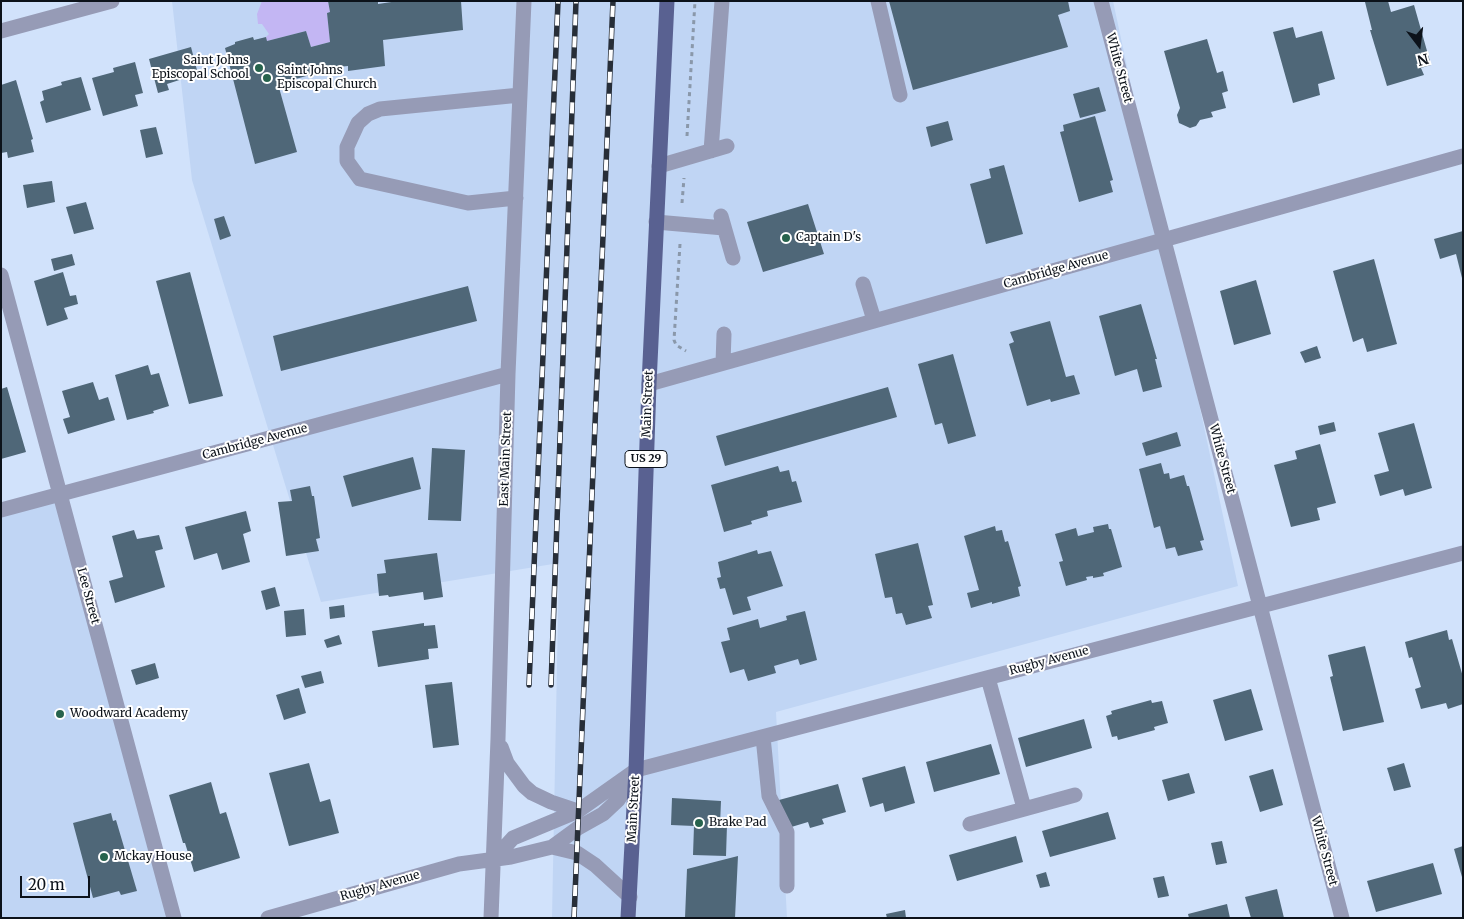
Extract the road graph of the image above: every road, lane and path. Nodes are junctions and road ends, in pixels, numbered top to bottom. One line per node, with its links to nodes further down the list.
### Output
1 (112, 1): 8 (street)
2 (524, 1): 9 (street, East Main Street)
3 (667, 1): 15 (main road, Main Street / US 29)
4 (695, 1): 11 (path)
5 (722, 1): 13 (street)
6 (878, 1): 10 (street)
7 (1101, 1): 20 (street, White Street)
8 (1, 31)
9 (520, 95): 17 (street, East Main Street); 17 (street)
10 (900, 95)
11 (687, 136)
12 (727, 146): 13 (street)
13 (711, 150): 15 (street)
14 (1463, 156): 20 (street, Cambridge Avenue)
15 (659, 166): 19 (main road, Main Street / US 29)
16 (684, 175): 18 (path)
17 (516, 198): 29 (street, East Main Street)
18 (682, 203)
19 (656, 222): 22 (street); 30 (main road, Main Street / US 29)
20 (1164, 239): 25 (street, Cambridge Avenue); 34 (street, White Street)
21 (680, 244): 27 (path)
22 (733, 258)
23 (1, 275): 31 (street, Lee Street)
24 (863, 284): 25 (street)
25 (874, 320): 28 (street, Cambridge Avenue)
26 (724, 334): 28 (street)
27 (686, 351)
28 (723, 363): 30 (street, Cambridge Avenue)
29 (508, 374): 31 (street, Cambridge Avenue); 37 (street, East Main Street)
30 (649, 384): 38 (main road, Main Street / US 29)
31 (60, 494): 32 (street, Cambridge Avenue); 48 (street, Lee Street)
32 (1, 510)
33 (1463, 553): 34 (street, Rugby Avenue)
34 (1260, 606): 35 (street, Rugby Avenue); 52 (street, White Street)
35 (988, 678): 36 (street, Rugby Avenue); 40 (street)
36 (763, 737): 38 (street, Rugby Avenue); 45 (street)
37 (498, 739): 41 (street); 44 (street, East Main Street)
38 (636, 770): 41 (street, Rugby Avenue); 43 (street, Rugby Avenue); 46 (main road, Main Street / US 29)
39 (1075, 795): 40 (street)
40 (1024, 808): 42 (street)
41 (578, 811): 44 (street, Rugby Avenue)
42 (970, 824)
43 (552, 847): 44 (street, Rugby Avenue); 46 (street)
44 (494, 859): 47 (street, Rugby Avenue); 50 (street, East Main Street)
45 (787, 886)
46 (630, 898): 51 (main road, Main Street / US 29)
47 (318, 911): 49 (street, Rugby Avenue)
48 (174, 918)
49 (268, 918)
50 (491, 918)
51 (628, 918)
52 (1342, 918)

